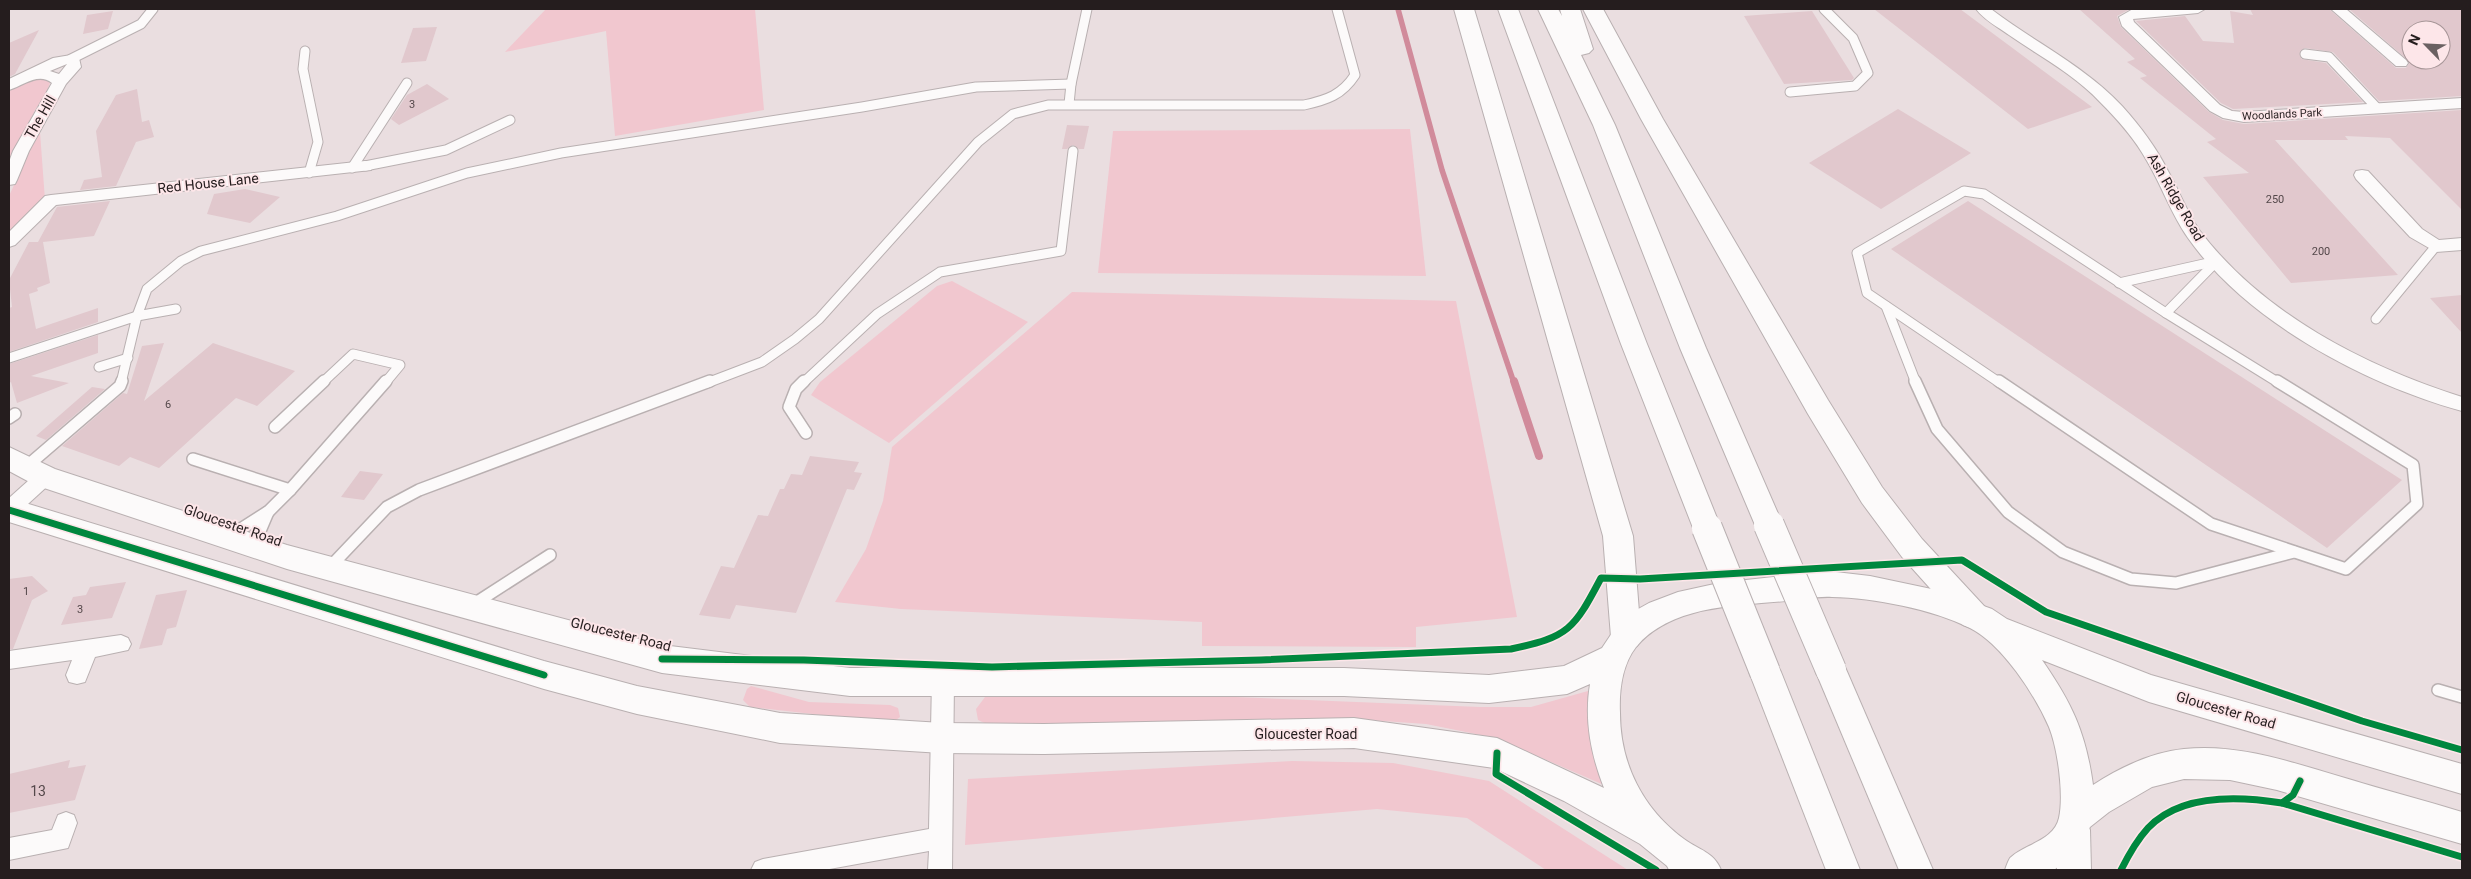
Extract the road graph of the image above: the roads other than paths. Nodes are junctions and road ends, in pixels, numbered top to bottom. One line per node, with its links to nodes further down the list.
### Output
1 (153, 9): 16 (lane, The Hill)
2 (1087, 9): 21 (lane)
3 (1338, 9): 25 (lane)
4 (1464, 9): 64 (main road)
5 (1492, 9): 29 (main road)
6 (1508, 9): 29 (main road)
7 (1548, 9): 28 (main road)
8 (1570, 9): 28 (main road)
9 (1593, 9): 62 (main road)
10 (1824, 9): 23 (lane)
11 (1983, 9): 39 (street, Ash Ridge Road)
12 (2198, 9): 26 (street, Woodlands Park)
13 (2338, 9): 17 (street)
14 (305, 51): 32 (lane)
15 (2305, 54): 26 (lane)
16 (71, 59): 18 (street, The Hill); 19 (street, The Hill)
17 (2401, 63)
18 (29, 76): 19 (street, The Hill); 22 (street, The Hill)
19 (60, 82): 34 (street, The Hill)
20 (407, 83): 31 (lane)
21 (1071, 84): 25 (lane); 44 (lane)
22 (9, 85)
23 (1790, 92)
24 (2462, 102): 26 (street, Woodlands Park)
25 (1070, 104): 60 (lane)
26 (2377, 108)
27 (510, 120): 31 (lane)
28 (1604, 125): 83 (main road, bridge)
29 (1552, 130): 82 (main road, bridge)
30 (1074, 151): 51 (lane)
31 (358, 167): 32 (street, Red House Lane)
32 (309, 173): 35 (street, Red House Lane)
33 (2362, 175): 38 (street)
34 (9, 180)
35 (51, 200): 36 (street)
36 (9, 241)
37 (2462, 244): 38 (street)
38 (2436, 246): 45 (lane)
39 (2217, 261): 40 (lane); 43 (lane); 49 (street, Ash Ridge Road)
40 (2119, 283): 41 (lane); 43 (lane)
41 (1886, 306): 58 (lane); 58 (lane)
42 (176, 309): 44 (lane)
43 (2166, 313): 58 (lane)
44 (138, 316): 46 (lane); 47 (lane)
45 (2376, 319)
46 (9, 358)
47 (128, 358): 48 (lane); 53 (lane)
48 (99, 368)
49 (2462, 404)
50 (275, 427): 54 (lane)
51 (806, 433)
52 (194, 459): 54 (lane)
53 (27, 467): 55 (street); 57 (main road, Gloucester Road)
54 (290, 490): 56 (lane)
55 (9, 510): 71 (main road, Gloucester Road)
56 (269, 511): 57 (lane); 57 (lane)
57 (242, 540): 60 (main road, Gloucester Road)
58 (2295, 552)
59 (550, 556): 61 (lane)
60 (328, 568): 61 (main road, Gloucester Road)
61 (469, 607): 68 (main road, Gloucester Road)
62 (1985, 621): 64 (main road, Gloucester Road); 72 (main road, Gloucester Road); 74 (main road)
63 (121, 644): 65 (street)
64 (1620, 648): 68 (main road, Gloucester Road); 76 (main road)
65 (87, 649): 66 (street); 67 (street)
66 (9, 660)
67 (76, 674)
68 (944, 680): 71 (street)
69 (2438, 690): 70 (lane)
70 (2462, 697)
71 (942, 738): 76 (main road, Gloucester Road); 77 (street)
72 (2462, 778)
73 (66, 823): 78 (street)
74 (2075, 823): 75 (main road); 84 (main road); 85 (main road)
75 (2462, 828)
76 (1648, 831): 79 (main road)
77 (940, 838): 80 (street); 81 (street)
78 (9, 850)
79 (1692, 866)
80 (763, 870)
81 (940, 870)
82 (1843, 870)
83 (1916, 870)
84 (2022, 870)
85 (2074, 870)

